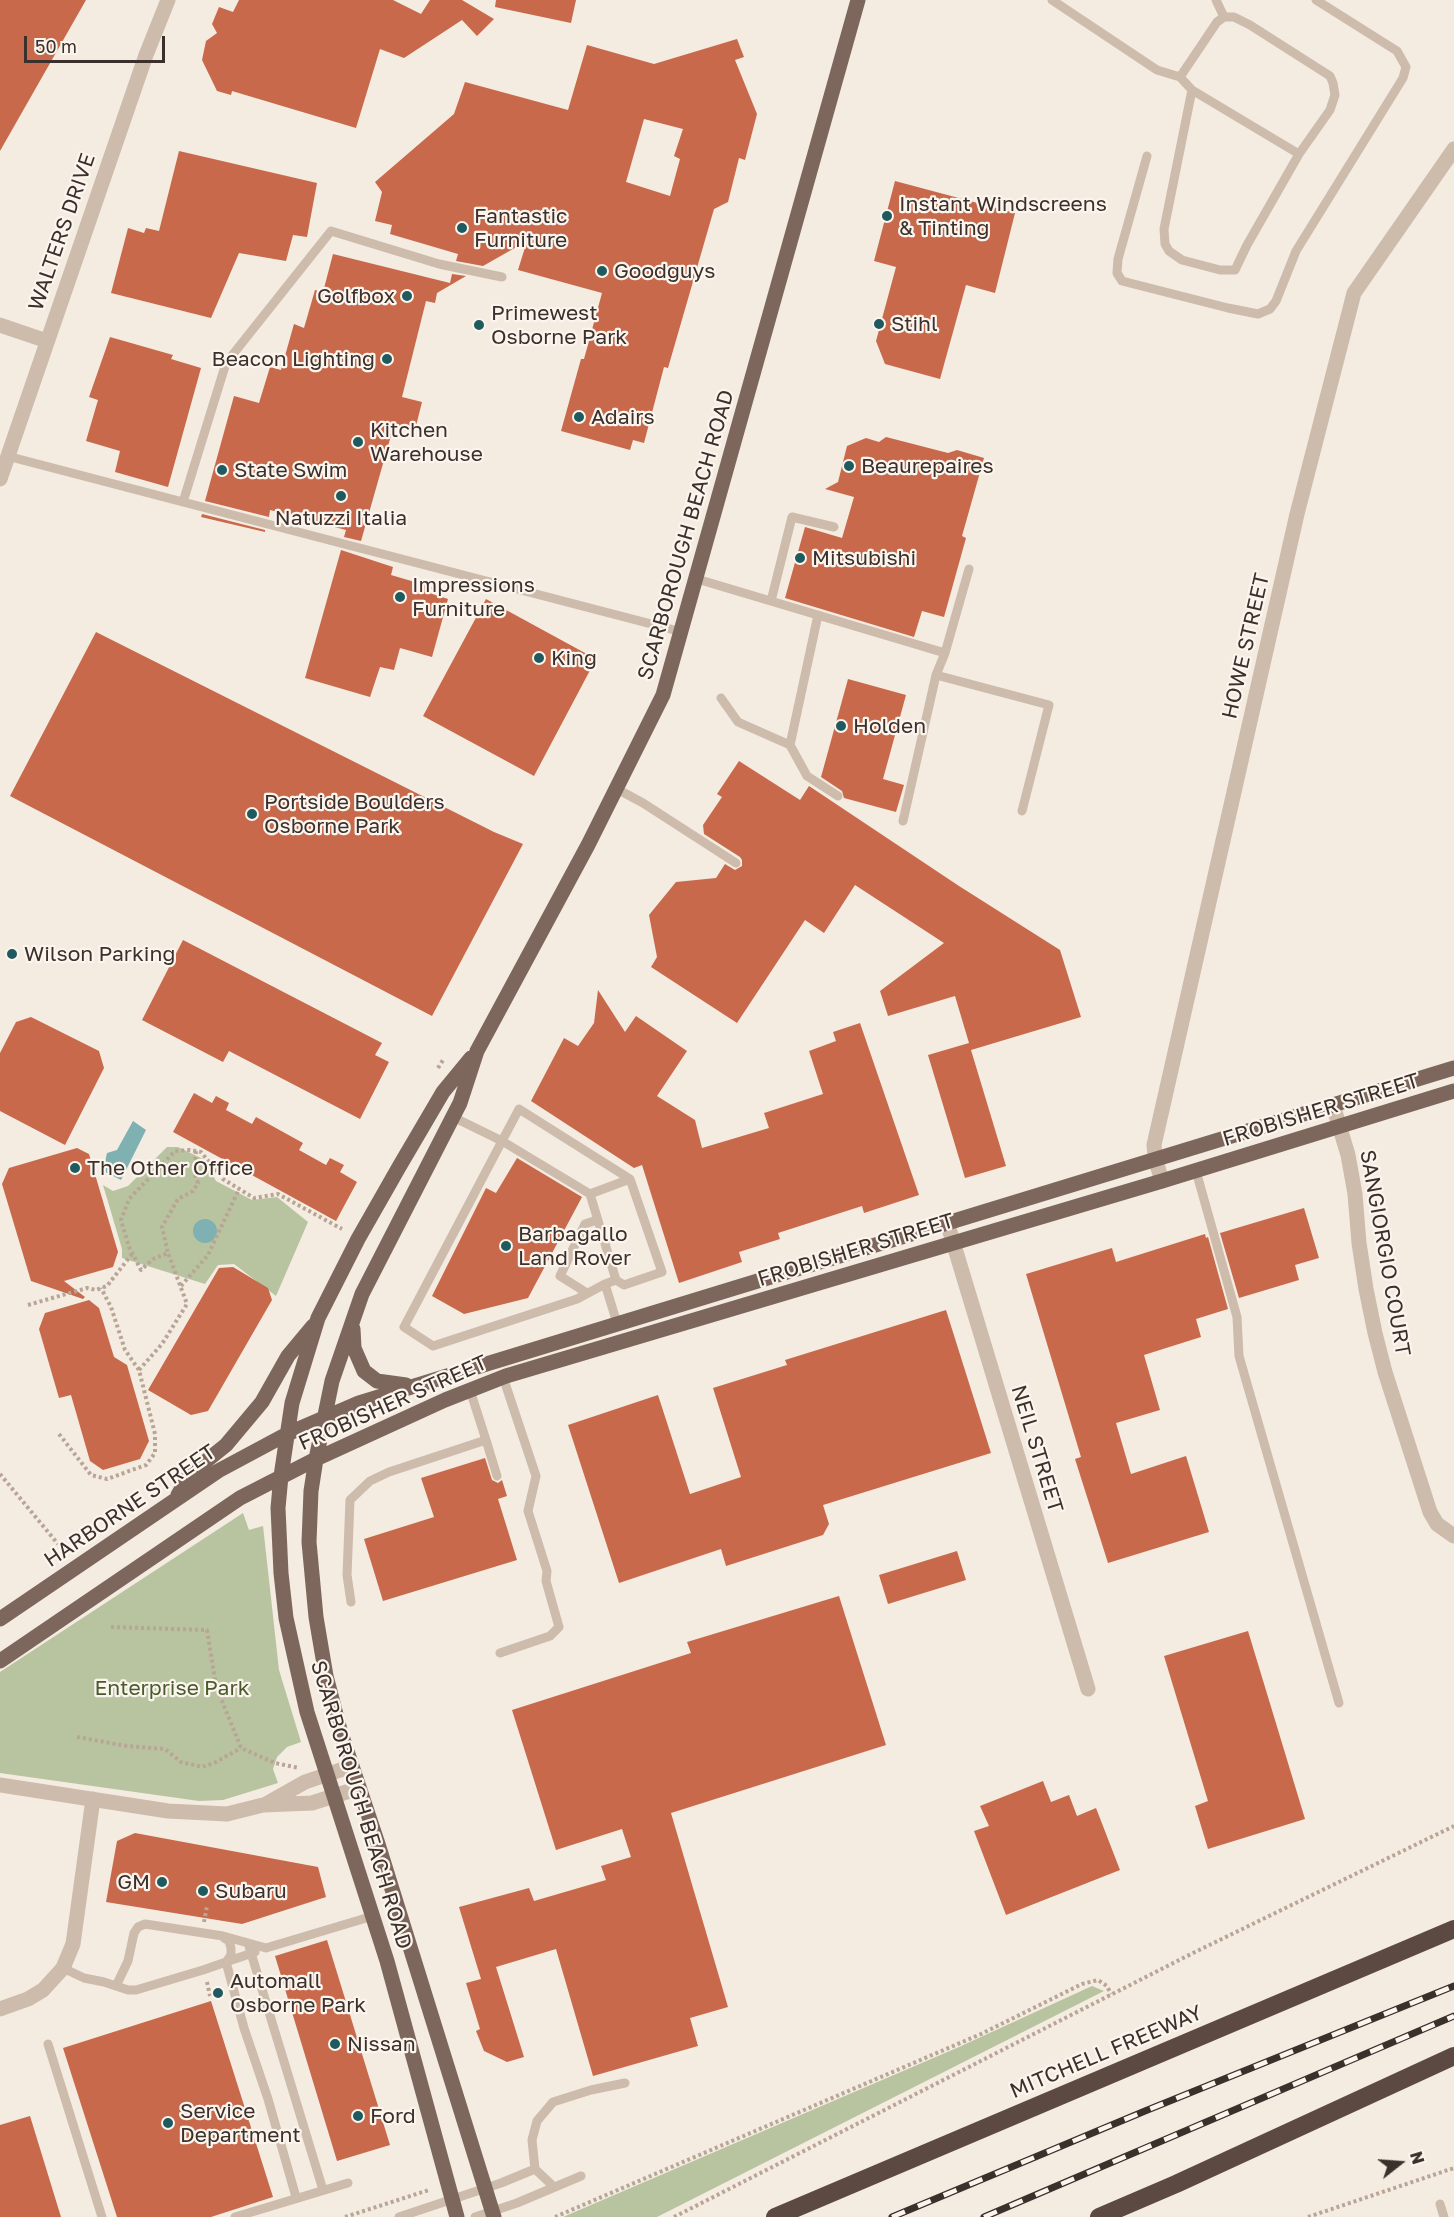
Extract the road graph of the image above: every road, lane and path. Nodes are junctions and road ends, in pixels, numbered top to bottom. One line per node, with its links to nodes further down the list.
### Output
1 (168, 0): 14 (street, WALTERS DRIVE)
2 (858, 0): 20 (main road, SCARBOROUGH BEACH ROAD)
3 (1052, 0): 7 (lane)
4 (1216, 0): 6 (lane)
5 (1316, 0): 11 (lane)
6 (1224, 17): 7 (lane); 10 (lane)
7 (1180, 77): 8 (lane)
8 (1192, 90): 10 (lane); 10 (lane)
9 (1454, 149): 43 (street, HOWE STREET)
10 (1299, 154)
11 (1147, 156)
12 (502, 277): 17 (lane)
13 (0, 325): 14 (street)
14 (47, 341): 15 (street, WALTERS DRIVE)
15 (7, 456): 16 (street, WALTERS DRIVE); 17 (lane)
16 (0, 478)
17 (183, 502): 23 (lane)
18 (834, 527): 21 (lane)
19 (969, 569): 24 (lane)
20 (697, 579): 21 (lane); 23 (main road, SCARBOROUGH BEACH ROAD)
21 (771, 601): 22 (lane)
22 (818, 615): 24 (lane); 27 (lane)
23 (682, 632): 28 (main road, SCARBOROUGH BEACH ROAD)
24 (945, 653): 25 (lane)
25 (936, 675): 30 (lane); 31 (lane)
26 (721, 698): 27 (lane)
27 (790, 746): 29 (lane)
28 (617, 789): 32 (lane); 33 (main road, SCARBOROUGH BEACH ROAD)
29 (838, 796)
30 (1022, 811)
31 (903, 821)
32 (736, 863)
33 (477, 1051): 39 (main road, SCARBOROUGH BEACH ROAD); 62 (main road, SCARBOROUGH BEACH ROAD)
34 (443, 1060): 35 (path)
35 (438, 1068)
36 (1454, 1068): 38 (main road, FROBISHER STREET)
37 (1454, 1091): 40 (main road, FROBISHER STREET)
38 (1333, 1105): 40 (street, SANGIORGIO COURT); 43 (main road, FROBISHER STREET)
39 (453, 1117): 41 (lane); 61 (main road, SCARBOROUGH BEACH ROAD)
40 (1340, 1127): 44 (main road, FROBISHER STREET); 77 (street, SANGIORGIO COURT)
41 (502, 1140): 45 (lane); 48 (lane); 59 (lane)
42 (196, 1151): 47 (path); 53 (path); 54 (path)
43 (1155, 1158): 46 (street, HOWE STREET); 50 (main road, FROBISHER STREET)
44 (1196, 1171): 46 (main road, FROBISHER STREET); 85 (lane)
45 (630, 1179): 48 (lane); 55 (lane)
46 (1162, 1181): 52 (main road, FROBISHER STREET)
47 (239, 1189): 51 (path); 57 (path)
48 (590, 1194): 49 (lane)
49 (597, 1220): 55 (lane); 59 (lane)
50 (946, 1222): 52 (street, NEIL STREET); 63 (main road, FROBISHER STREET)
51 (342, 1229)
52 (953, 1243): 65 (main road, FROBISHER STREET); 84 (street, NEIL STREET)
53 (168, 1252): 54 (path); 57 (path)
54 (132, 1254): 58 (path)
55 (616, 1280): 56 (lane)
56 (605, 1284): 59 (lane); 63 (lane)
57 (180, 1287): 64 (path)
58 (101, 1288): 60 (path); 64 (path)
59 (587, 1293)
60 (28, 1305)
61 (353, 1316): 66 (main road); 68 (main road, SCARBOROUGH BEACH ROAD)
62 (318, 1318): 70 (main road, SCARBOROUGH BEACH ROAD); 76 (main road)
63 (617, 1323): 66 (main road, FROBISHER STREET)
64 (139, 1370): 69 (path)
65 (503, 1377): 67 (main road, FROBISHER STREET); 82 (lane)
66 (412, 1386): 68 (main road, FROBISHER STREET)
67 (470, 1390): 71 (lane); 72 (main road, FROBISHER STREET)
68 (323, 1418): 70 (main road, FROBISHER STREET); 72 (main road, SCARBOROUGH BEACH ROAD)
69 (58, 1434)
70 (287, 1434): 74 (main road, SCARBOROUGH BEACH ROAD); 76 (main road, HARBORNE STREET)
71 (486, 1440): 75 (lane); 79 (lane)
72 (316, 1459): 74 (main road, FROBISHER STREET); 88 (main road, SCARBOROUGH BEACH ROAD)
73 (0, 1474): 78 (path)
74 (280, 1476): 83 (main road); 90 (main road, SCARBOROUGH BEACH ROAD)
75 (498, 1476)
76 (177, 1498): 80 (main road, HARBORNE STREET)
77 (1454, 1536)
78 (58, 1544)
79 (351, 1602)
80 (0, 1619)
81 (111, 1626): 87 (path)
82 (500, 1653)
83 (0, 1661)
84 (1088, 1689)
85 (1339, 1703)
86 (77, 1737): 87 (path)
87 (241, 1748): 89 (path)
88 (352, 1766): 90 (street); 92 (main road, SCARBOROUGH BEACH ROAD)
89 (300, 1768)
90 (327, 1774): 93 (main road, SCARBOROUGH BEACH ROAD); 95 (street)
91 (0, 1785): 94 (street)
92 (359, 1788): 93 (street); 118 (main road, SCARBOROUGH BEACH ROAD)
93 (335, 1796): 95 (street); 98 (main road, SCARBOROUGH BEACH ROAD)
94 (93, 1799): 95 (street); 104 (street)
95 (263, 1805)
96 (1454, 1826): 107 (path)
97 (207, 1906): 100 (path)
98 (373, 1916): 102 (lane); 122 (main road, SCARBOROUGH BEACH ROAD)
99 (1454, 1929): 133 (highway, MITCHELL FREEWAY)
100 (203, 1933): 101 (lane); 106 (lane)
101 (223, 1936): 102 (lane); 103 (lane)
102 (250, 1948): 103 (lane); 119 (lane)
103 (226, 1962): 105 (lane); 121 (lane)
104 (63, 1968): 106 (lane); 109 (street)
105 (203, 1970): 106 (lane); 108 (path)
106 (116, 1986)
107 (1111, 1994): 131 (path); 132 (path)
108 (210, 1996)
109 (0, 2009)
110 (48, 2044): 125 (lane)
111 (1454, 2056): 134 (highway)
112 (624, 2083): 114 (lane)
113 (1454, 2168): 135 (path)
114 (535, 2169): 117 (lane); 118 (lane)
115 (581, 2176): 117 (lane)
116 (348, 2183): 119 (lane)
117 (554, 2187): 124 (lane)
118 (485, 2188): 122 (lane); 124 (main road, SCARBOROUGH BEACH ROAD)
119 (324, 2190): 121 (lane)
120 (429, 2190): 127 (path)
121 (296, 2197): 126 (lane)
122 (452, 2199): 128 (lane); 129 (main road, SCARBOROUGH BEACH ROAD)
123 (1440, 2204): 136 (lane)
124 (493, 2214): 130 (lane)
125 (102, 2217)
126 (234, 2217)
127 (345, 2217)
128 (399, 2217)
129 (457, 2217)
130 (476, 2217)
131 (555, 2217)
132 (675, 2217)
133 (775, 2217)
134 (1099, 2217)
135 (1308, 2217)
136 (1444, 2217)

